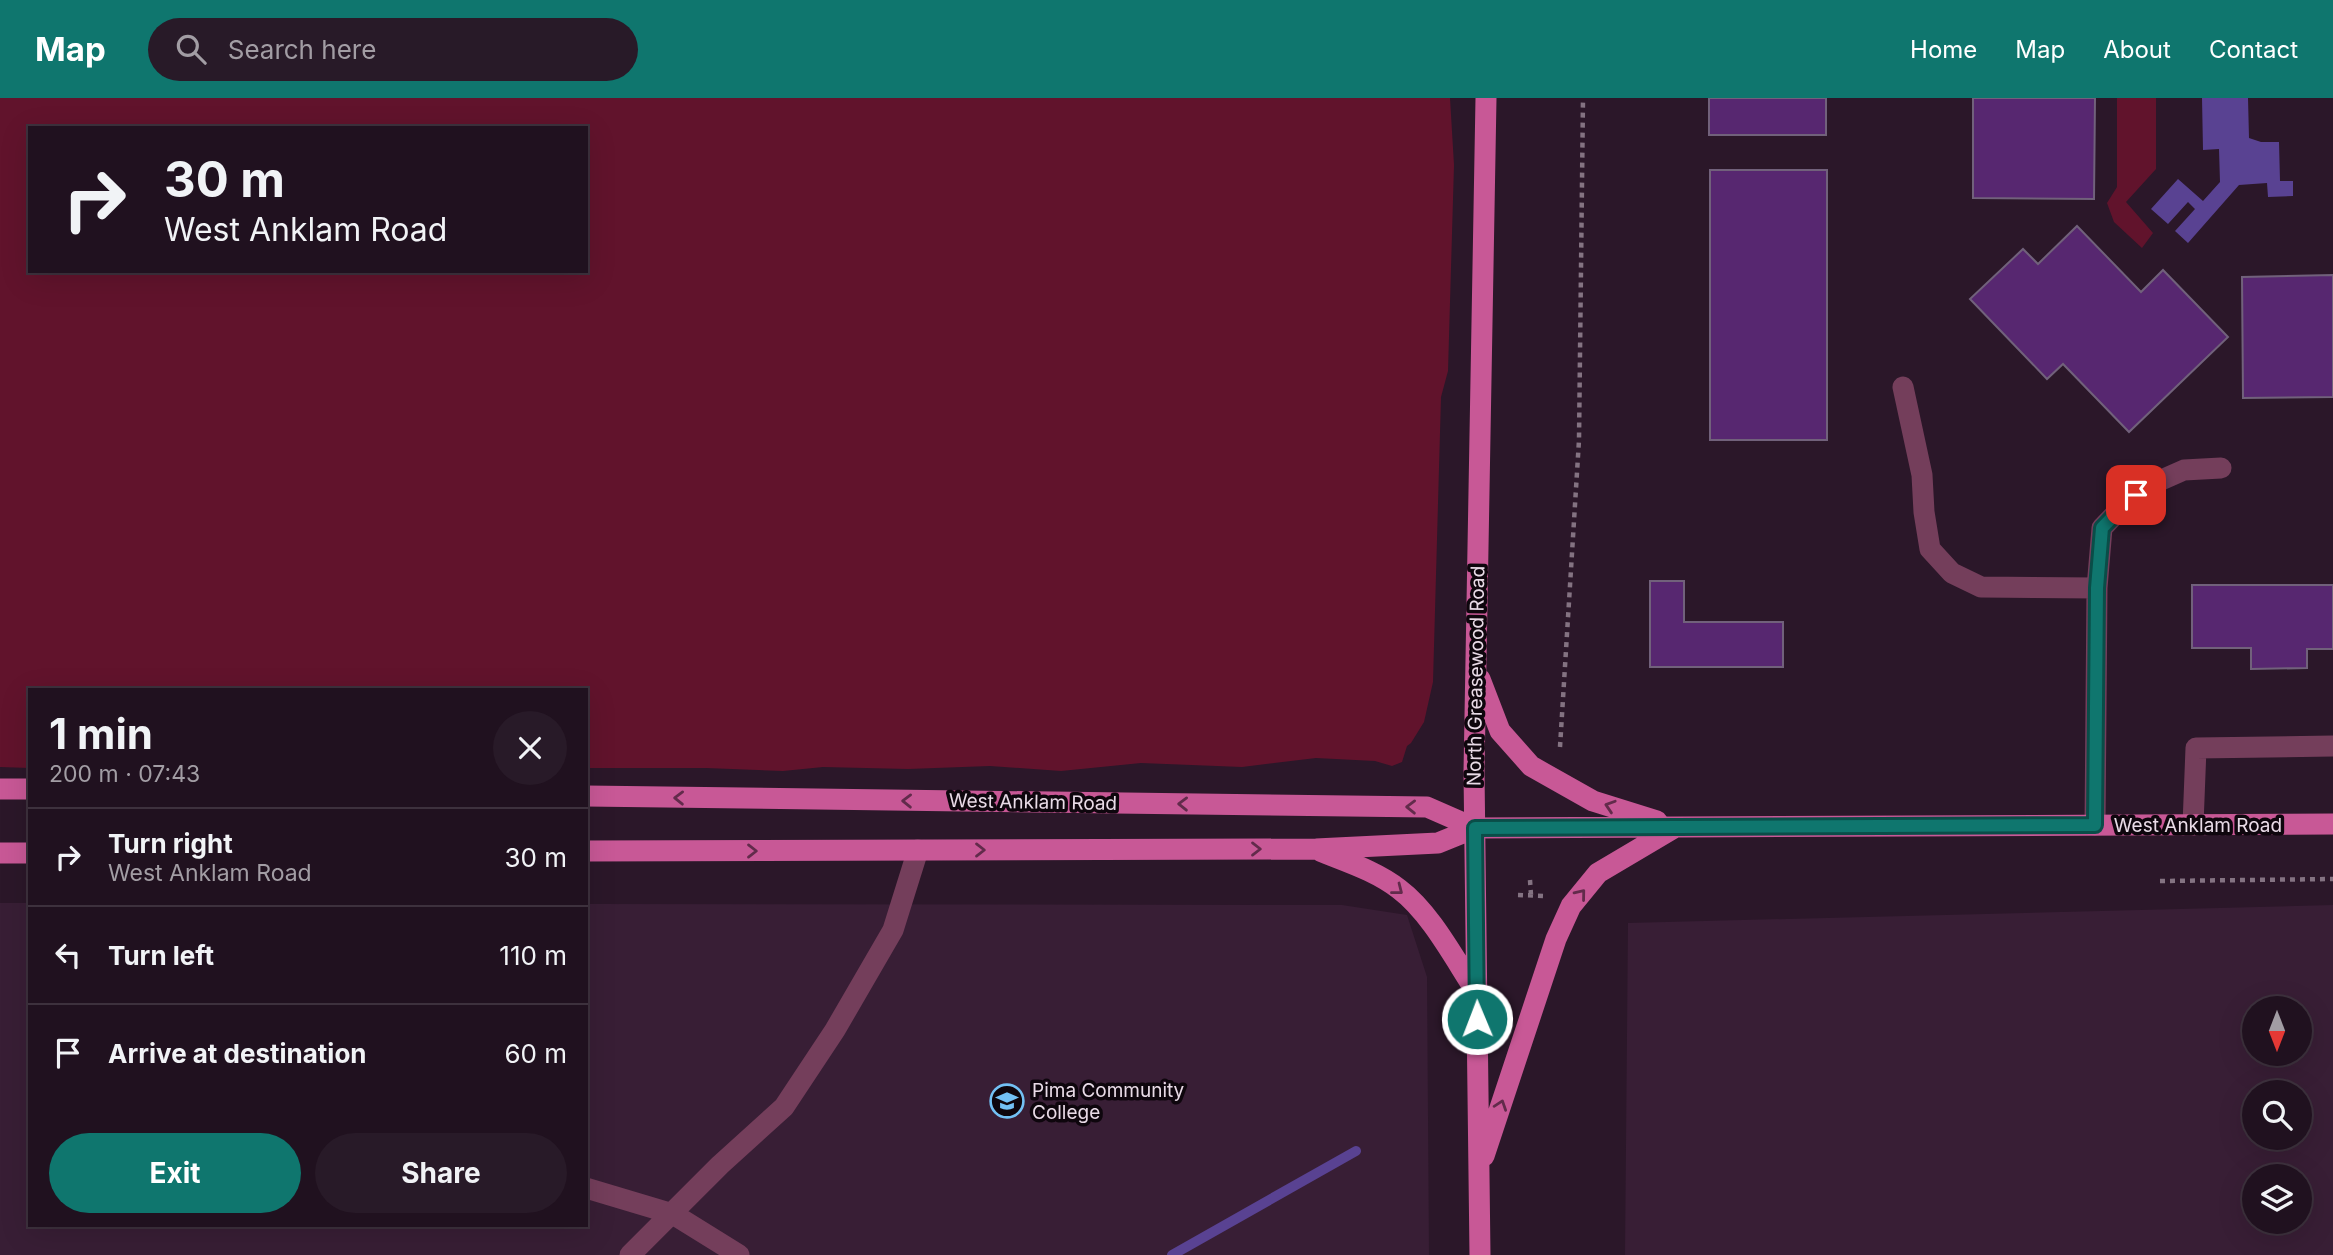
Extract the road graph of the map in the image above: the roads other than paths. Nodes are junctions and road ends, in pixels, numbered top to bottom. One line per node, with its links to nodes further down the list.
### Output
1 (1486, 98): 5 (main road, North Greasewood Road)
2 (1903, 387): 4 (lane)
3 (2221, 468): 4 (lane)
4 (2097, 588): 11 (lane)
5 (1476, 667): 13 (main road, one-way to 5); 14 (main road, North Greasewood Road)
6 (2333, 746): 12 (lane)
7 (0, 789): 8 (main road)
8 (28, 789)
9 (588, 796): 14 (main road, West Anklam Road, one-way to 9)
10 (2333, 824): 12 (main road, West Anklam Road)
11 (2095, 825): 12 (main road, West Anklam Road); 13 (main road, West Anklam Road)
12 (2193, 825)
13 (1675, 827): 14 (main road, West Anklam Road); 21 (main road, one-way to 13)
14 (1475, 828): 15 (main road, West Anklam Road); 20 (main road, North Greasewood Road)
15 (1316, 849): 16 (main road, West Anklam Road, one-way to 15); 20 (main road, one-way to 20)
16 (918, 850): 17 (main road, West Anklam Road, one-way to 16); 23 (lane)
17 (588, 851)
18 (0, 853): 19 (main road)
19 (28, 853)
20 (1477, 993): 21 (main road, North Greasewood Road)
21 (1479, 1170): 26 (main road, North Greasewood Road)
22 (588, 1189): 23 (lane)
23 (673, 1214): 24 (lane); 25 (lane)
24 (630, 1255)
25 (739, 1255)
26 (1480, 1255)

